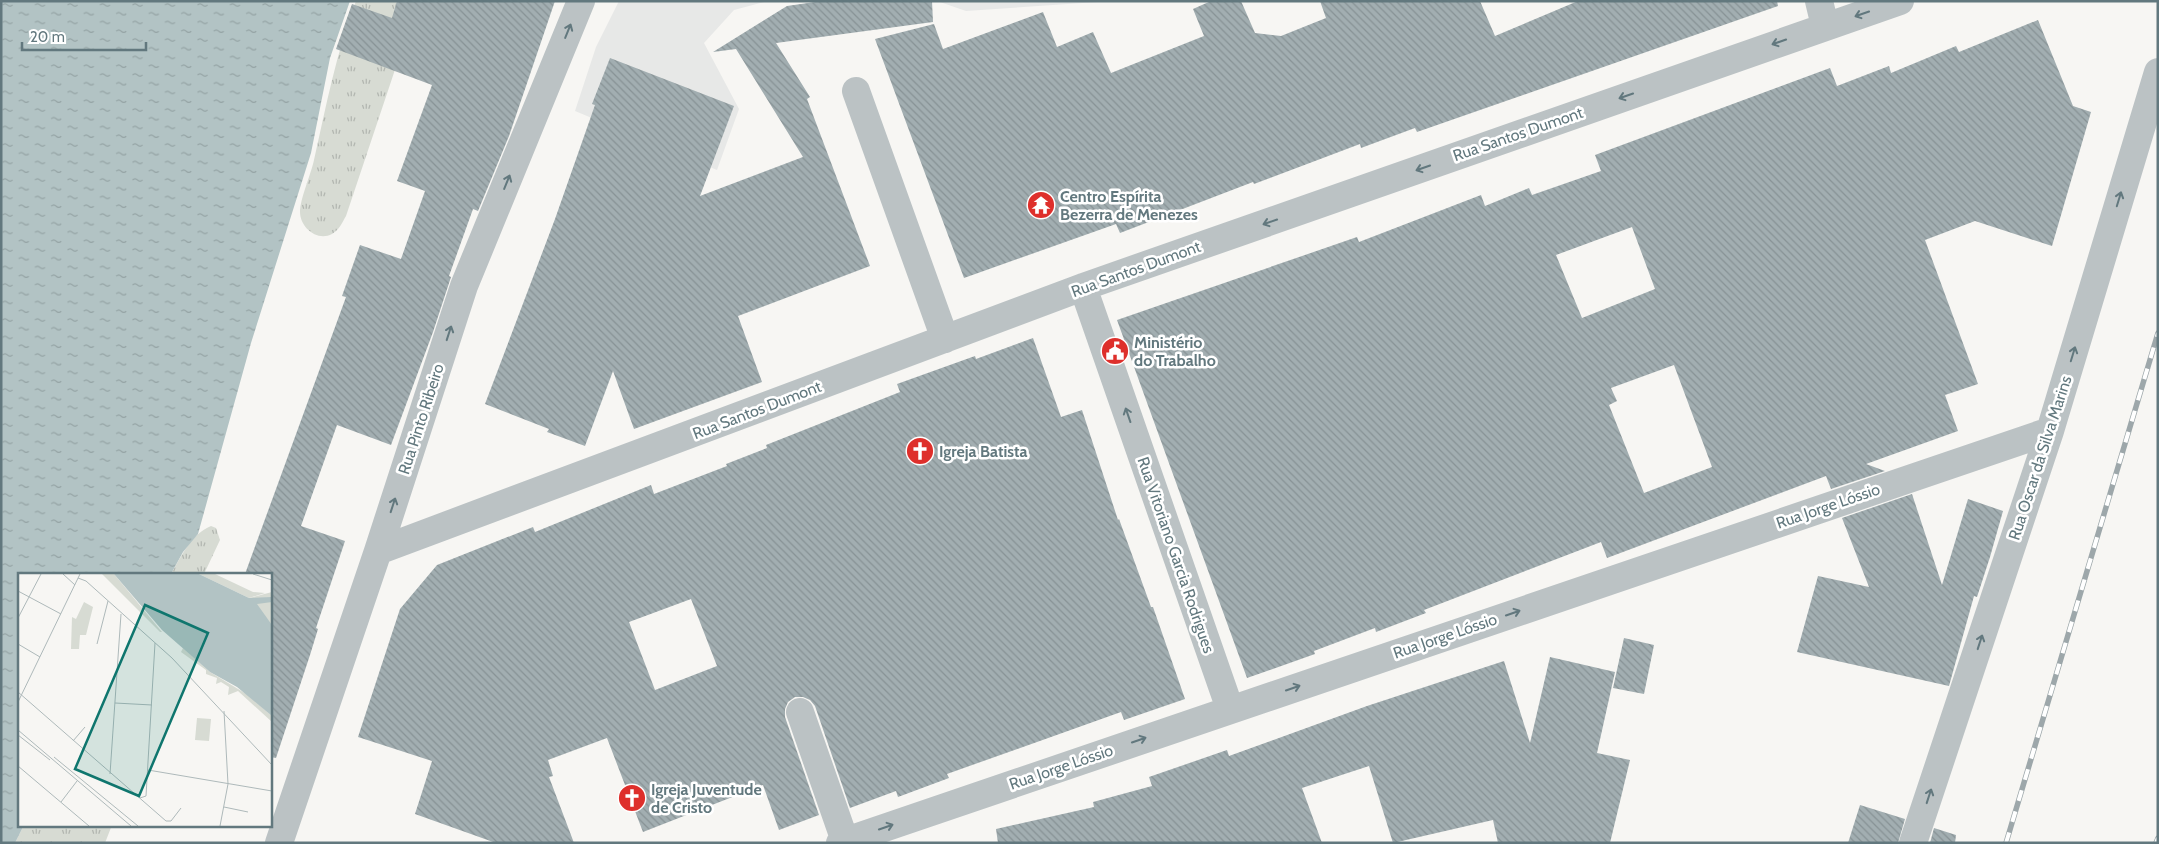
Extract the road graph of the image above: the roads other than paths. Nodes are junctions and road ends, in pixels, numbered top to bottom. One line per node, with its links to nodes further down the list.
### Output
1 (581, 1): 9 (street, Rua Pinto Ribeiro, one-way to 1)
2 (1900, 1): 3 (street, Rua Santos Dumont, one-way to 3)
3 (1822, 14): 6 (street, Rua Santos Dumont, one-way to 6)
4 (2158, 72): 8 (street, Rua Oscar da Silva Marins, one-way to 4)
5 (856, 91): 7 (street)
6 (1083, 288): 7 (street, Rua Santos Dumont); 10 (street, Rua Vitoriano Garcia Rodrigues, one-way to 6)
7 (945, 339): 9 (street, Rua Santos Dumont)
8 (2050, 431): 10 (street, Rua Jorge Lóssio, one-way to 8); 14 (street, Rua Oscar da Silva Marins, one-way to 8)
9 (378, 551): 13 (street, Rua Pinto Ribeiro)
10 (1230, 709): 12 (street, Rua Jorge Lóssio, one-way to 10)
11 (800, 712): 12 (street)
12 (842, 842)
13 (278, 843)
14 (1913, 843)

